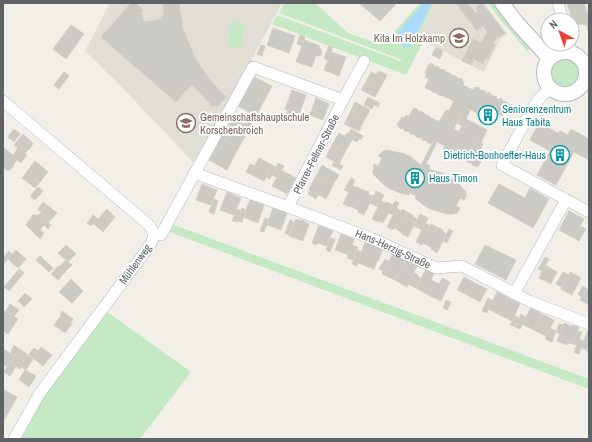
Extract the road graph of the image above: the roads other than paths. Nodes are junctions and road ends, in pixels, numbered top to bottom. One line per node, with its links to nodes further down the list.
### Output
1 (502, 3): 4 (street)
2 (560, 52): 4 (street)
3 (574, 52): 6 (street)
4 (549, 58): 7 (street)
5 (364, 62): 9 (street, Pfarrer-Fellner-Straße)
6 (587, 63): 8 (street)
7 (550, 88): 8 (street); 12 (street)
8 (585, 91)
9 (343, 100): 11 (street, Pfarrer-Fellner-Straße); 13 (street, Pfarrer-Fellner-Straße)
10 (3, 101): 18 (street, Mühlenweg)
11 (194, 173): 13 (street, Hans-Herzig-Straße); 15 (street, Pfarrer-Fellner-Straße)
12 (566, 200): 14 (street); 16 (street)
13 (288, 207): 16 (street, Hans-Herzig-Straße)
14 (589, 212)
15 (161, 235)
16 (514, 294): 17 (street, Hans-Herzig-Straße)
17 (589, 324)
18 (14, 439)

